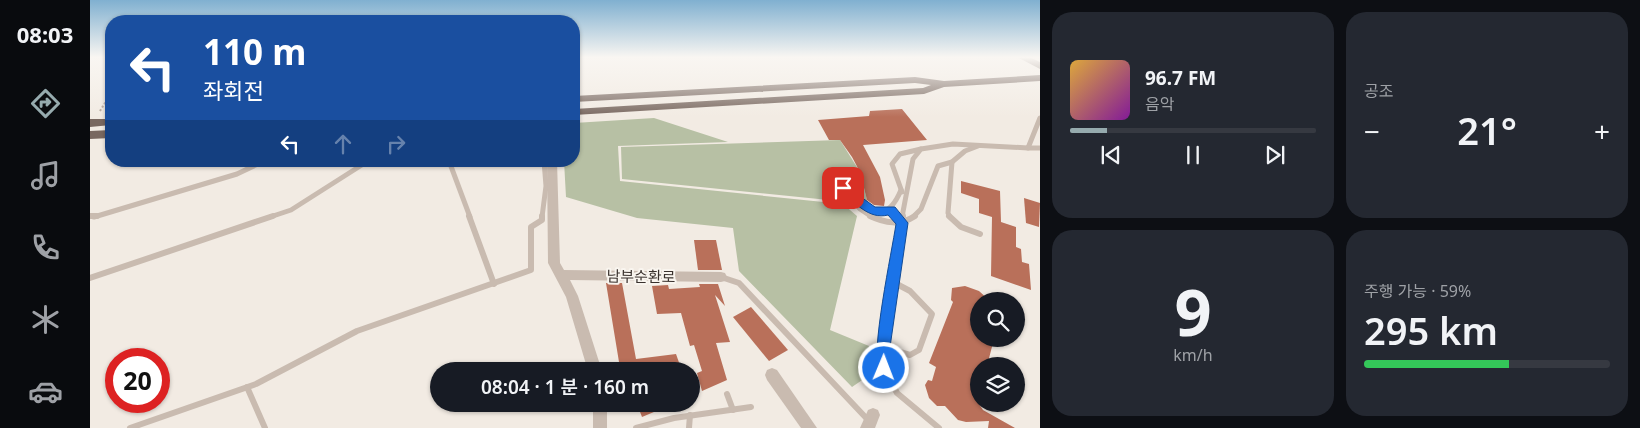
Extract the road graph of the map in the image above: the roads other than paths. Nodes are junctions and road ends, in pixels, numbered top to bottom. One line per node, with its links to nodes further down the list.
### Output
1 (1040, 78): 2 (main road)
2 (944, 84): 3 (main road); 4 (main road)
3 (580, 99)
4 (580, 112)
5 (1040, 118): 11 (lane)
6 (105, 122): 7 (main road)
7 (90, 123)
8 (105, 134): 9 (main road)
9 (90, 135)
10 (983, 145): 11 (lane); 13 (lane); 14 (lane)
11 (1028, 148): 12 (lane)
12 (1040, 148)
13 (921, 149): 20 (lane); 21 (lane)
14 (952, 162): 24 (lane); 25 (lane)
15 (252, 167): 23 (lane)
16 (359, 167): 27 (lane)
17 (451, 167): 30 (lane)
18 (544, 167): 30 (lane)
19 (552, 167): 26 (street)
20 (901, 190): 21 (lane); 22 (lane)
21 (905, 201): 24 (lane)
22 (891, 210): 24 (lane); 24 (lane)
23 (90, 216)
24 (902, 223): 29 (lane)
25 (980, 234)
26 (560, 275): 28 (street, 남부순환로); 32 (street)
27 (90, 278)
28 (722, 278): 40 (lane)
29 (893, 282): 31 (lane); 31 (lane)
30 (494, 284): 34 (lane)
31 (883, 347): 47 (lane)
32 (592, 362)
33 (772, 375): 46 (street)
34 (247, 387): 41 (lane); 42 (lane)
35 (727, 394): 37 (lane)
36 (751, 407): 37 (lane)
37 (733, 410): 39 (lane)
38 (600, 412): 43 (street)
39 (690, 415): 44 (lane); 45 (lane)
40 (870, 422)
41 (130, 428)
42 (265, 428)
43 (600, 428)
44 (636, 428)
45 (689, 428)
46 (810, 428)
47 (938, 428)

